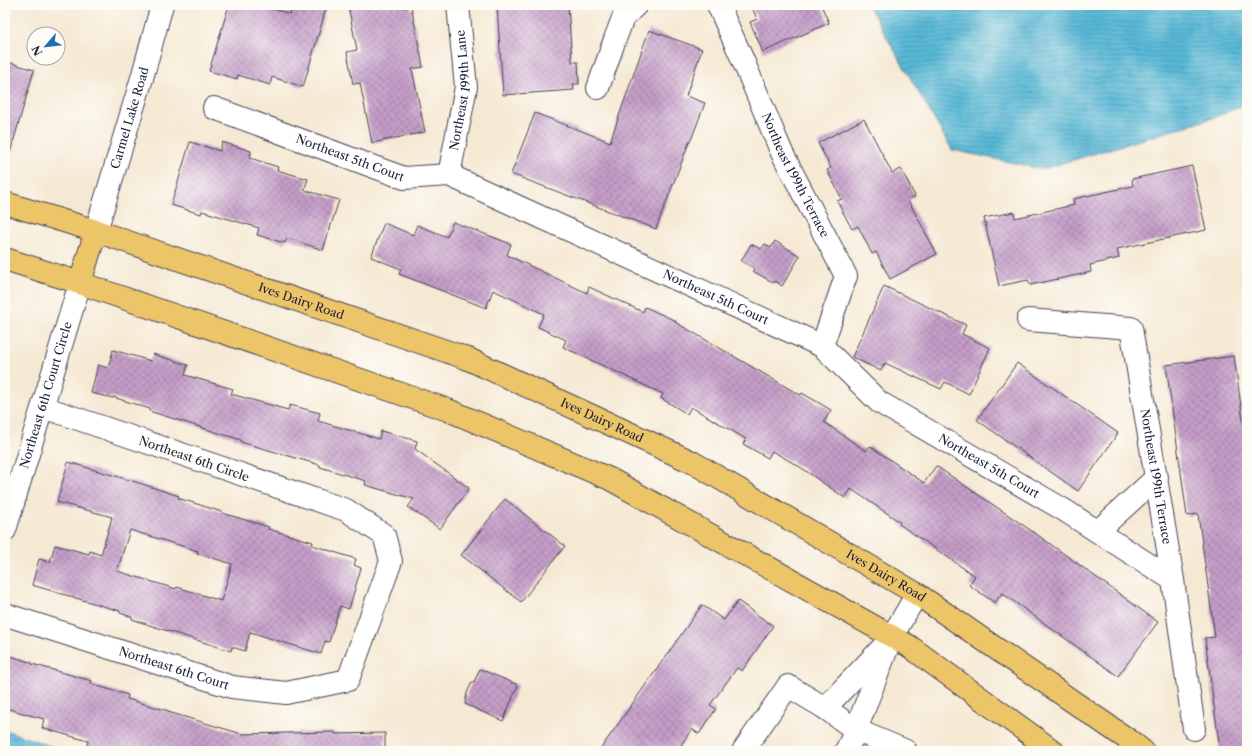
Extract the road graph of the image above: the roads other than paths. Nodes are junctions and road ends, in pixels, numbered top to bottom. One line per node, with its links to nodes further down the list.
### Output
1 (162, 5): 9 (street, Carmel Lake Road)
2 (458, 5): 7 (street, Northeast 199th Lane)
3 (636, 5): 5 (street)
4 (718, 5): 13 (street, Northeast 199th Terrace)
5 (598, 88)
6 (214, 108): 7 (street, Northeast 5th Court)
7 (449, 176): 13 (street, Northeast 5th Court)
8 (5, 203): 9 (main road, Ives Dairy Road)
9 (96, 231): 11 (main road); 19 (main road, Ives Dairy Road)
10 (5, 259): 11 (main road)
11 (80, 283): 14 (street, Northeast 6th Court Circle); 21 (main road)
12 (1028, 320): 15 (street, Northeast 199th Terrace)
13 (822, 346): 17 (street, Northeast 5th Court)
14 (43, 407): 16 (street, Northeast 6th Court Circle); 22 (street, Northeast 6th Circle)
15 (1156, 477): 17 (street); 18 (street, Northeast 199th Terrace)
16 (5, 530)
17 (1098, 531): 18 (street, Northeast 5th Court)
18 (1173, 580): 24 (street, Northeast 199th Terrace)
19 (918, 594): 21 (street); 30 (main road, Ives Dairy Road)
20 (5, 613): 22 (street, Northeast 6th Court)
21 (891, 638): 23 (street); 25 (street); 29 (main road)
22 (348, 680)
23 (825, 708): 25 (street); 26 (street)
24 (1194, 729)
25 (856, 730): 27 (street); 28 (street)
26 (742, 751)
27 (846, 751)
28 (906, 751)
29 (1053, 751)
30 (1143, 751)

